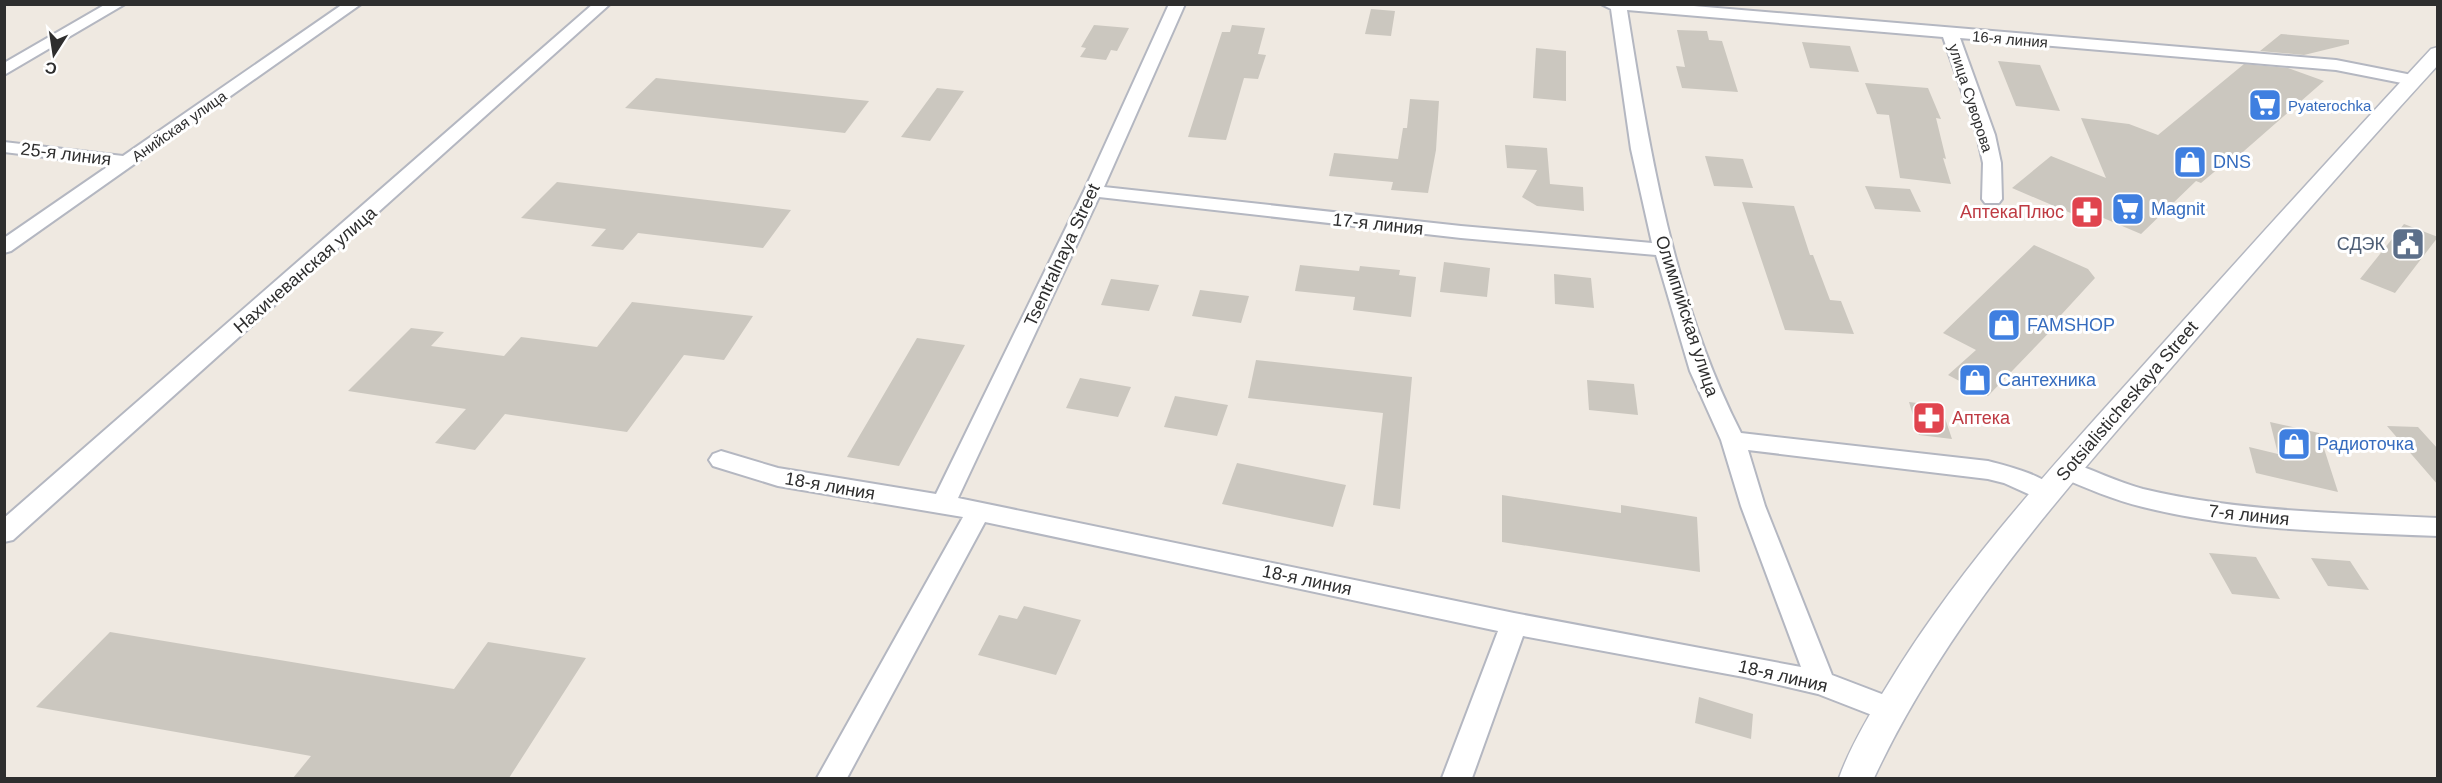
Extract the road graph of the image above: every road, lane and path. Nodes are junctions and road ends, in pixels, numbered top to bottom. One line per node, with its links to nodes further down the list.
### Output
1 (118, 4): 9 (street)
2 (354, 4): 12 (street, Анийская улица)
3 (603, 4): 24 (street, Нахичеванская улица)
4 (1177, 4): 13 (street, Tsentralnaya Street)
5 (1613, 5): 6 (street, 16-я линия); 16 (street, Олимпийская улица)
6 (1643, 6): 7 (street, 16-я линия)
7 (1950, 34): 10 (street, 16-я линия); 14 (street, улица Суворова)
8 (2438, 52): 10 (street, Sotsialisticheskaya Street)
9 (4, 70)
10 (2412, 80): 19 (street, Sotsialisticheskaya Street)
11 (4, 147): 12 (street, 25-я линия)
12 (128, 162): 15 (street, Анийская улица)
13 (1093, 191): 16 (street, 17-я линия); 21 (street, Tsentralnaya Street)
14 (1992, 199)
15 (4, 247)
16 (1664, 250): 17 (street, Олимпийская улица)
17 (1733, 440): 20 (street); 26 (street, Олимпийская улица)
18 (721, 460): 21 (street, 18-я линия)
19 (2066, 470): 20 (street, Sotsialisticheskaya Street); 23 (street, 7-я линия)
20 (2046, 493): 27 (street, Sotsialisticheskaya Street)
21 (944, 504): 22 (street, 18-я линия)
22 (979, 511): 25 (street, 18-я линия); 28 (street)
23 (2438, 527)
24 (4, 533)
25 (1514, 624): 26 (street, 18-я линия); 29 (street)
26 (1821, 683): 27 (street, 18-я линия)
27 (1890, 710): 30 (street, Sotsialisticheskaya Street)
28 (832, 778)
29 (1457, 778)
30 (1856, 778)

